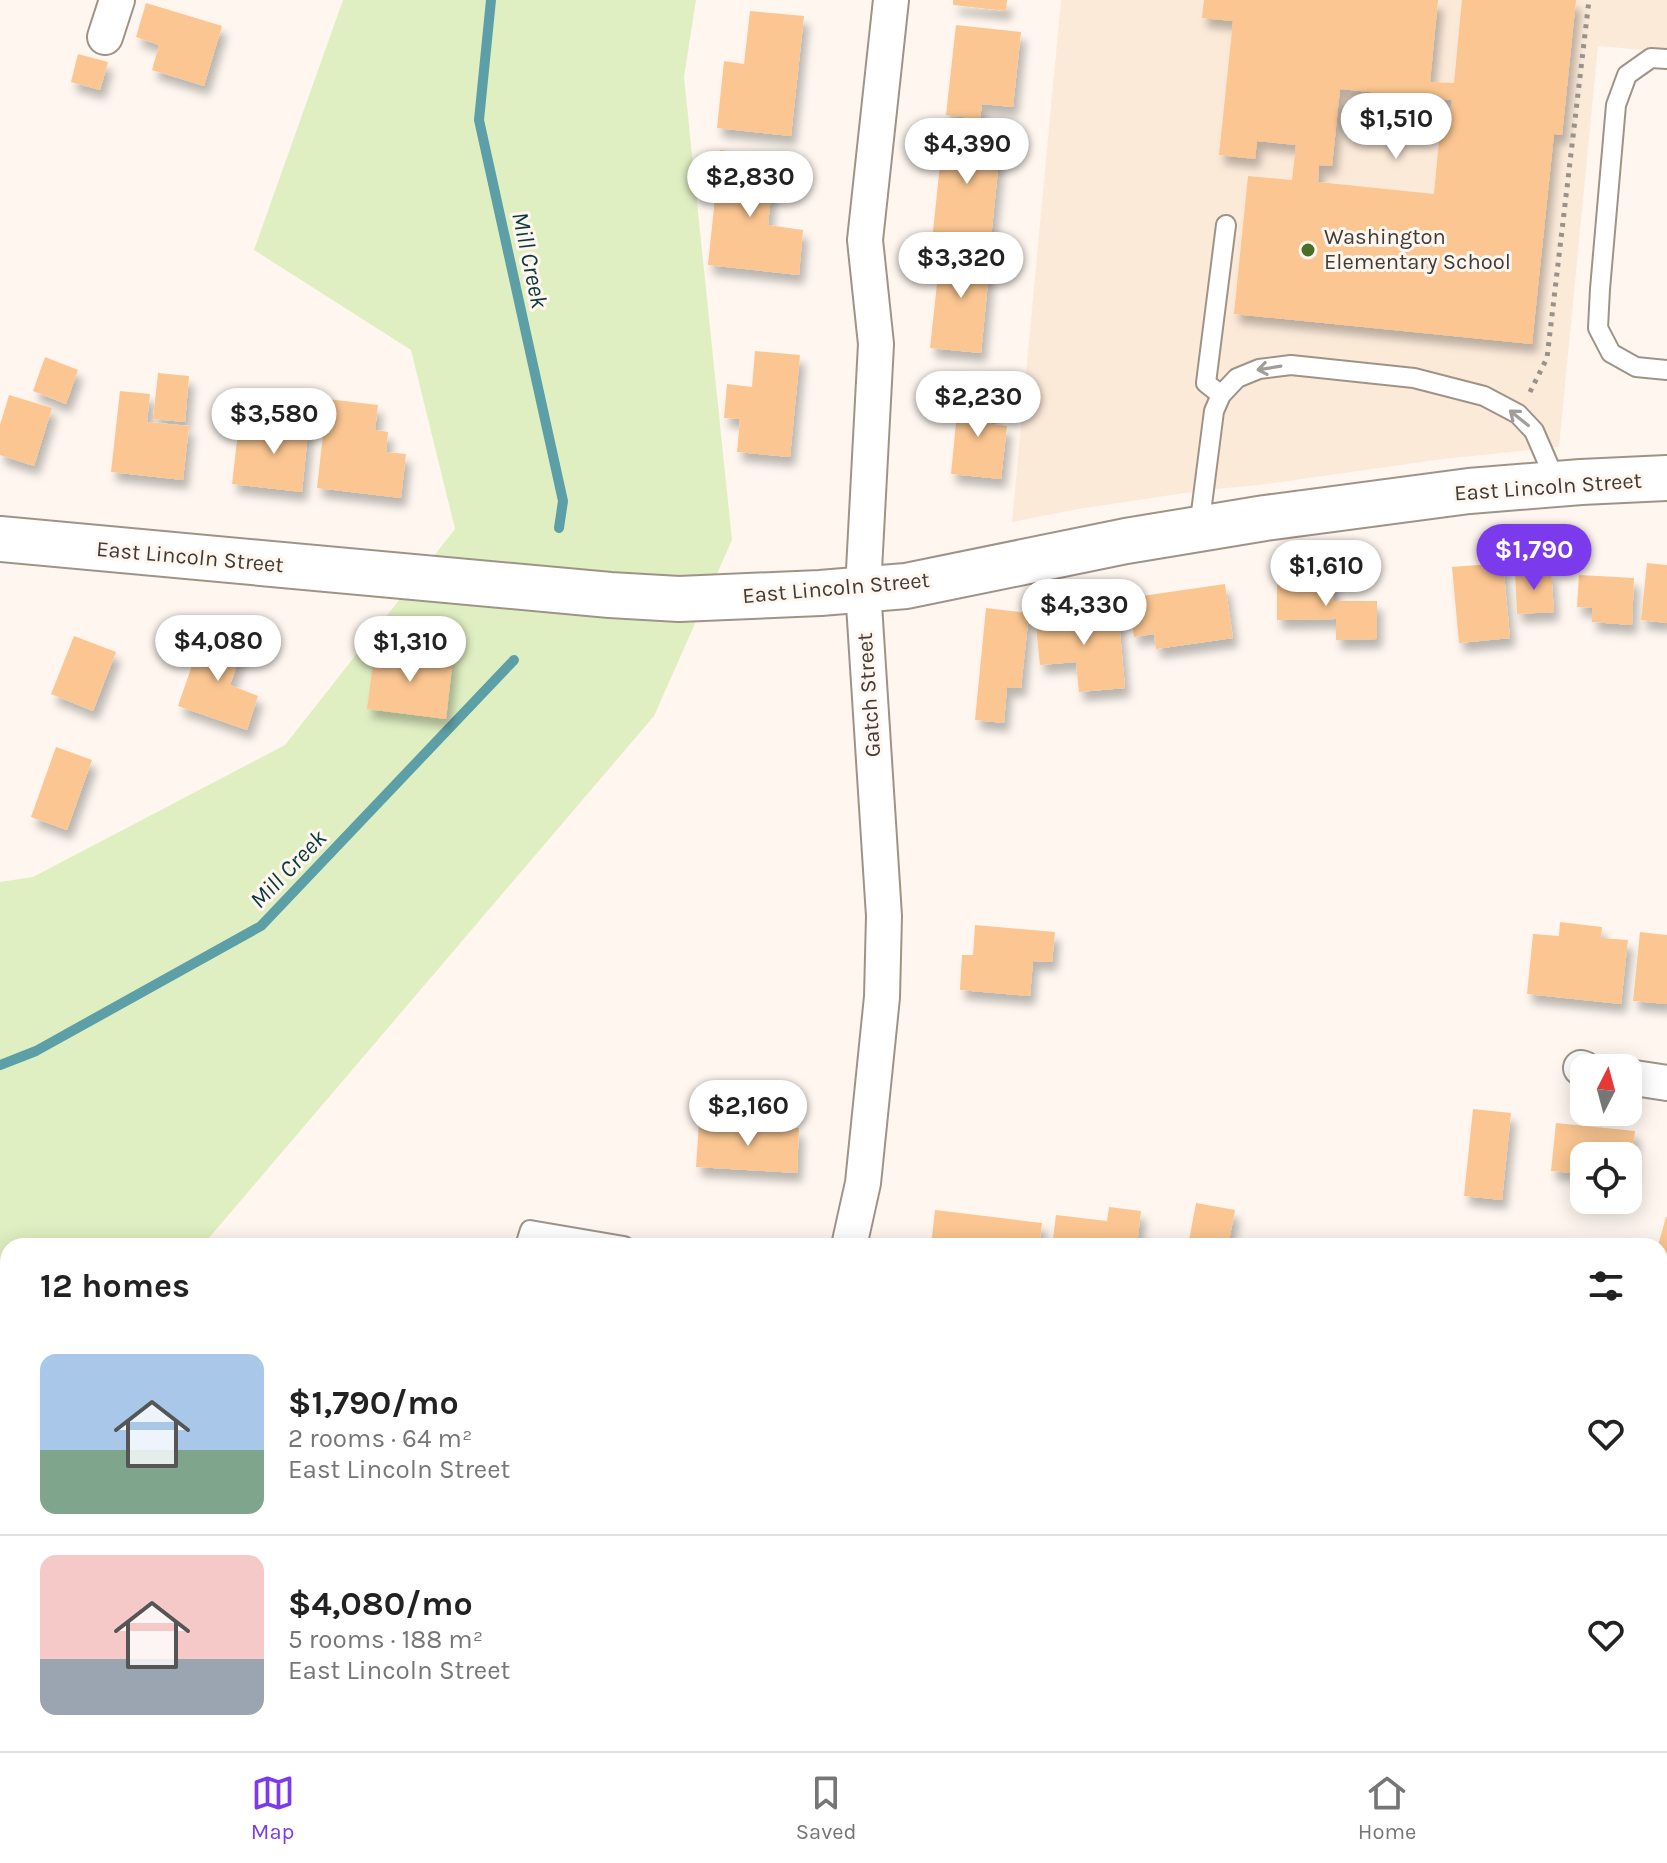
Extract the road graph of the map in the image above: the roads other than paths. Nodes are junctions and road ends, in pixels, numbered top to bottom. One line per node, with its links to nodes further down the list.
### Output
1 (117, 0): 3 (street)
2 (891, 0): 12 (street, Gatch Street)
3 (105, 37)
4 (1667, 59): 6 (lane)
5 (1226, 225): 7 (lane)
6 (1667, 370)
7 (1221, 395): 9 (lane, one-way to 7); 10 (lane)
8 (1667, 478): 9 (street, East Lincoln Street)
9 (1557, 484): 10 (street, East Lincoln Street)
10 (1199, 528): 12 (street, East Lincoln Street)
11 (0, 539): 12 (street, East Lincoln Street)
12 (863, 589): 17 (street, Gatch Street)
13 (1642, 1079): 14 (street)
14 (1667, 1083)
15 (528, 1238): 16 (lane)
16 (572, 1238)
17 (851, 1238)

